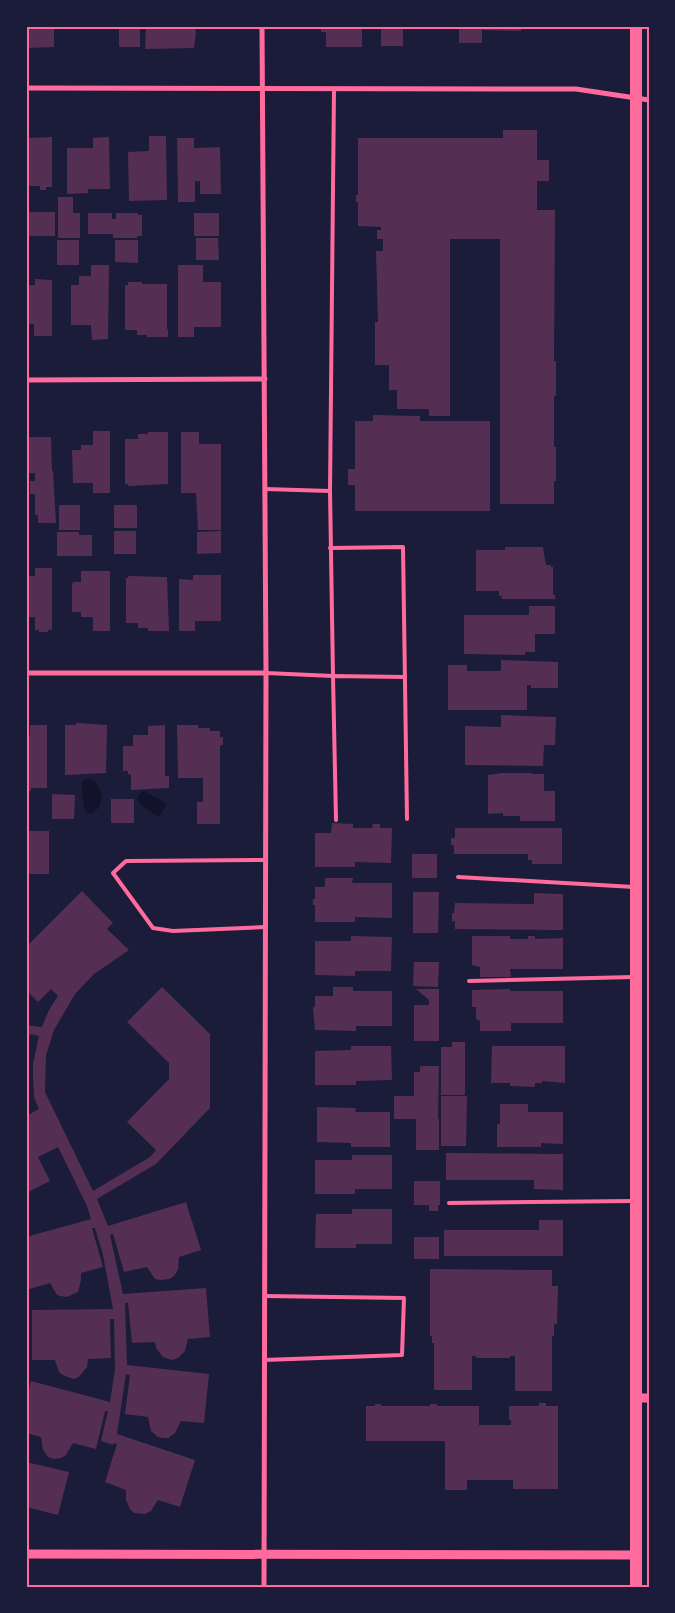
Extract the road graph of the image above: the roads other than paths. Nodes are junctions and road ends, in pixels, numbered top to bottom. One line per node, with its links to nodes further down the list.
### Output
1 (262, 26): 4 (street)
2 (636, 26): 6 (main road)
3 (26, 88): 4 (street)
4 (262, 89): 5 (street); 7 (street)
5 (334, 89): 6 (street); 10 (lane)
6 (642, 99): 20 (main road)
7 (265, 379): 8 (street); 9 (street)
8 (26, 380)
9 (265, 489): 10 (lane); 12 (street)
10 (330, 491): 11 (lane)
11 (330, 548): 14 (lane); 15 (lane)
12 (266, 673): 13 (street); 14 (lane); 18 (street)
13 (26, 674)
14 (333, 676): 15 (lane); 17 (lane)
15 (405, 677): 16 (lane)
16 (407, 819)
17 (336, 820)
18 (266, 860): 21 (street); 21 (lane)
19 (458, 877): 20 (lane)
20 (636, 887): 22 (main road)
21 (265, 927): 26 (street)
22 (636, 976): 23 (lane); 24 (main road)
23 (469, 981)
24 (636, 1201): 25 (lane); 28 (main road)
25 (448, 1203)
26 (265, 1296): 27 (street); 27 (lane)
27 (264, 1360): 30 (street)
28 (642, 1398): 31 (main road)
29 (26, 1554): 30 (street)
30 (264, 1554): 31 (street); 32 (street)
31 (636, 1555): 33 (main road)
32 (264, 1587)
33 (636, 1587)

